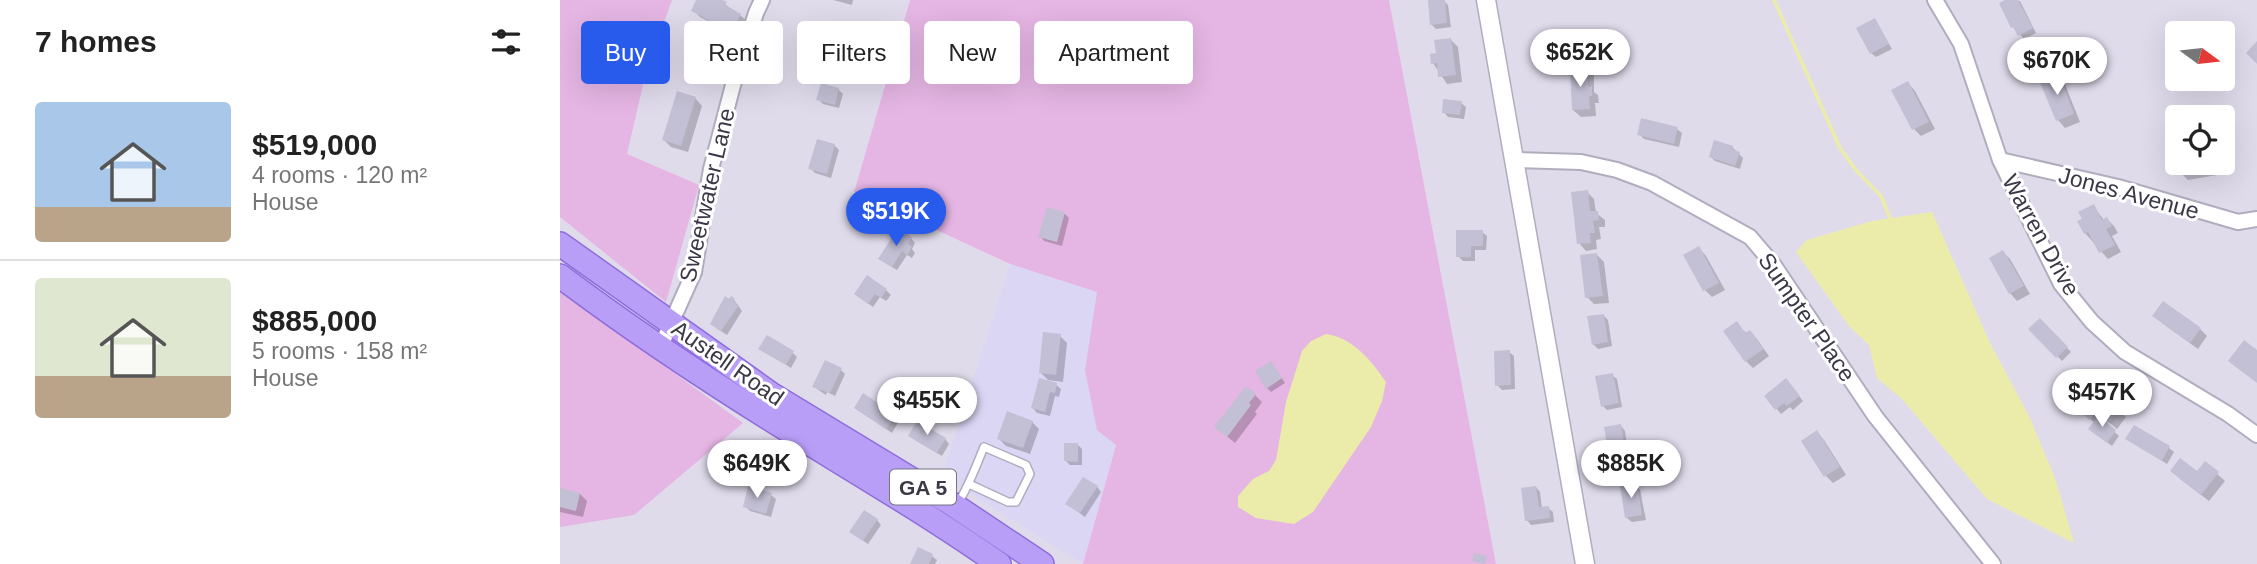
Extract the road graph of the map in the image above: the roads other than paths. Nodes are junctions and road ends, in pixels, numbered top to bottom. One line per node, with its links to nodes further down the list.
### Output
1 (762, 0): 9 (street, Sweetwater Lane)
2 (1486, 0): 4 (street)
3 (1935, 0): 5 (street, Warren Drive)
4 (1514, 160): 16 (street); 17 (street, Sumpter Place)
5 (2000, 160): 6 (street, Jones Avenue); 11 (street, Warren Drive)
6 (2257, 219)
7 (560, 244): 9 (main road, Austell Road / GA 5)
8 (560, 276): 10 (main road, Austell Road / GA 5)
9 (671, 324): 10 (street, Sweetwater Lane); 13 (main road, Austell Road / GA 5)
10 (660, 348): 14 (main road, Austell Road / GA 5)
11 (2257, 435)
12 (969, 484): 12 (lane); 13 (lane)
13 (956, 507): 15 (main road, Austell Road / GA 5)
14 (999, 564)
15 (1042, 564)
16 (1585, 564)
17 (1993, 564)

